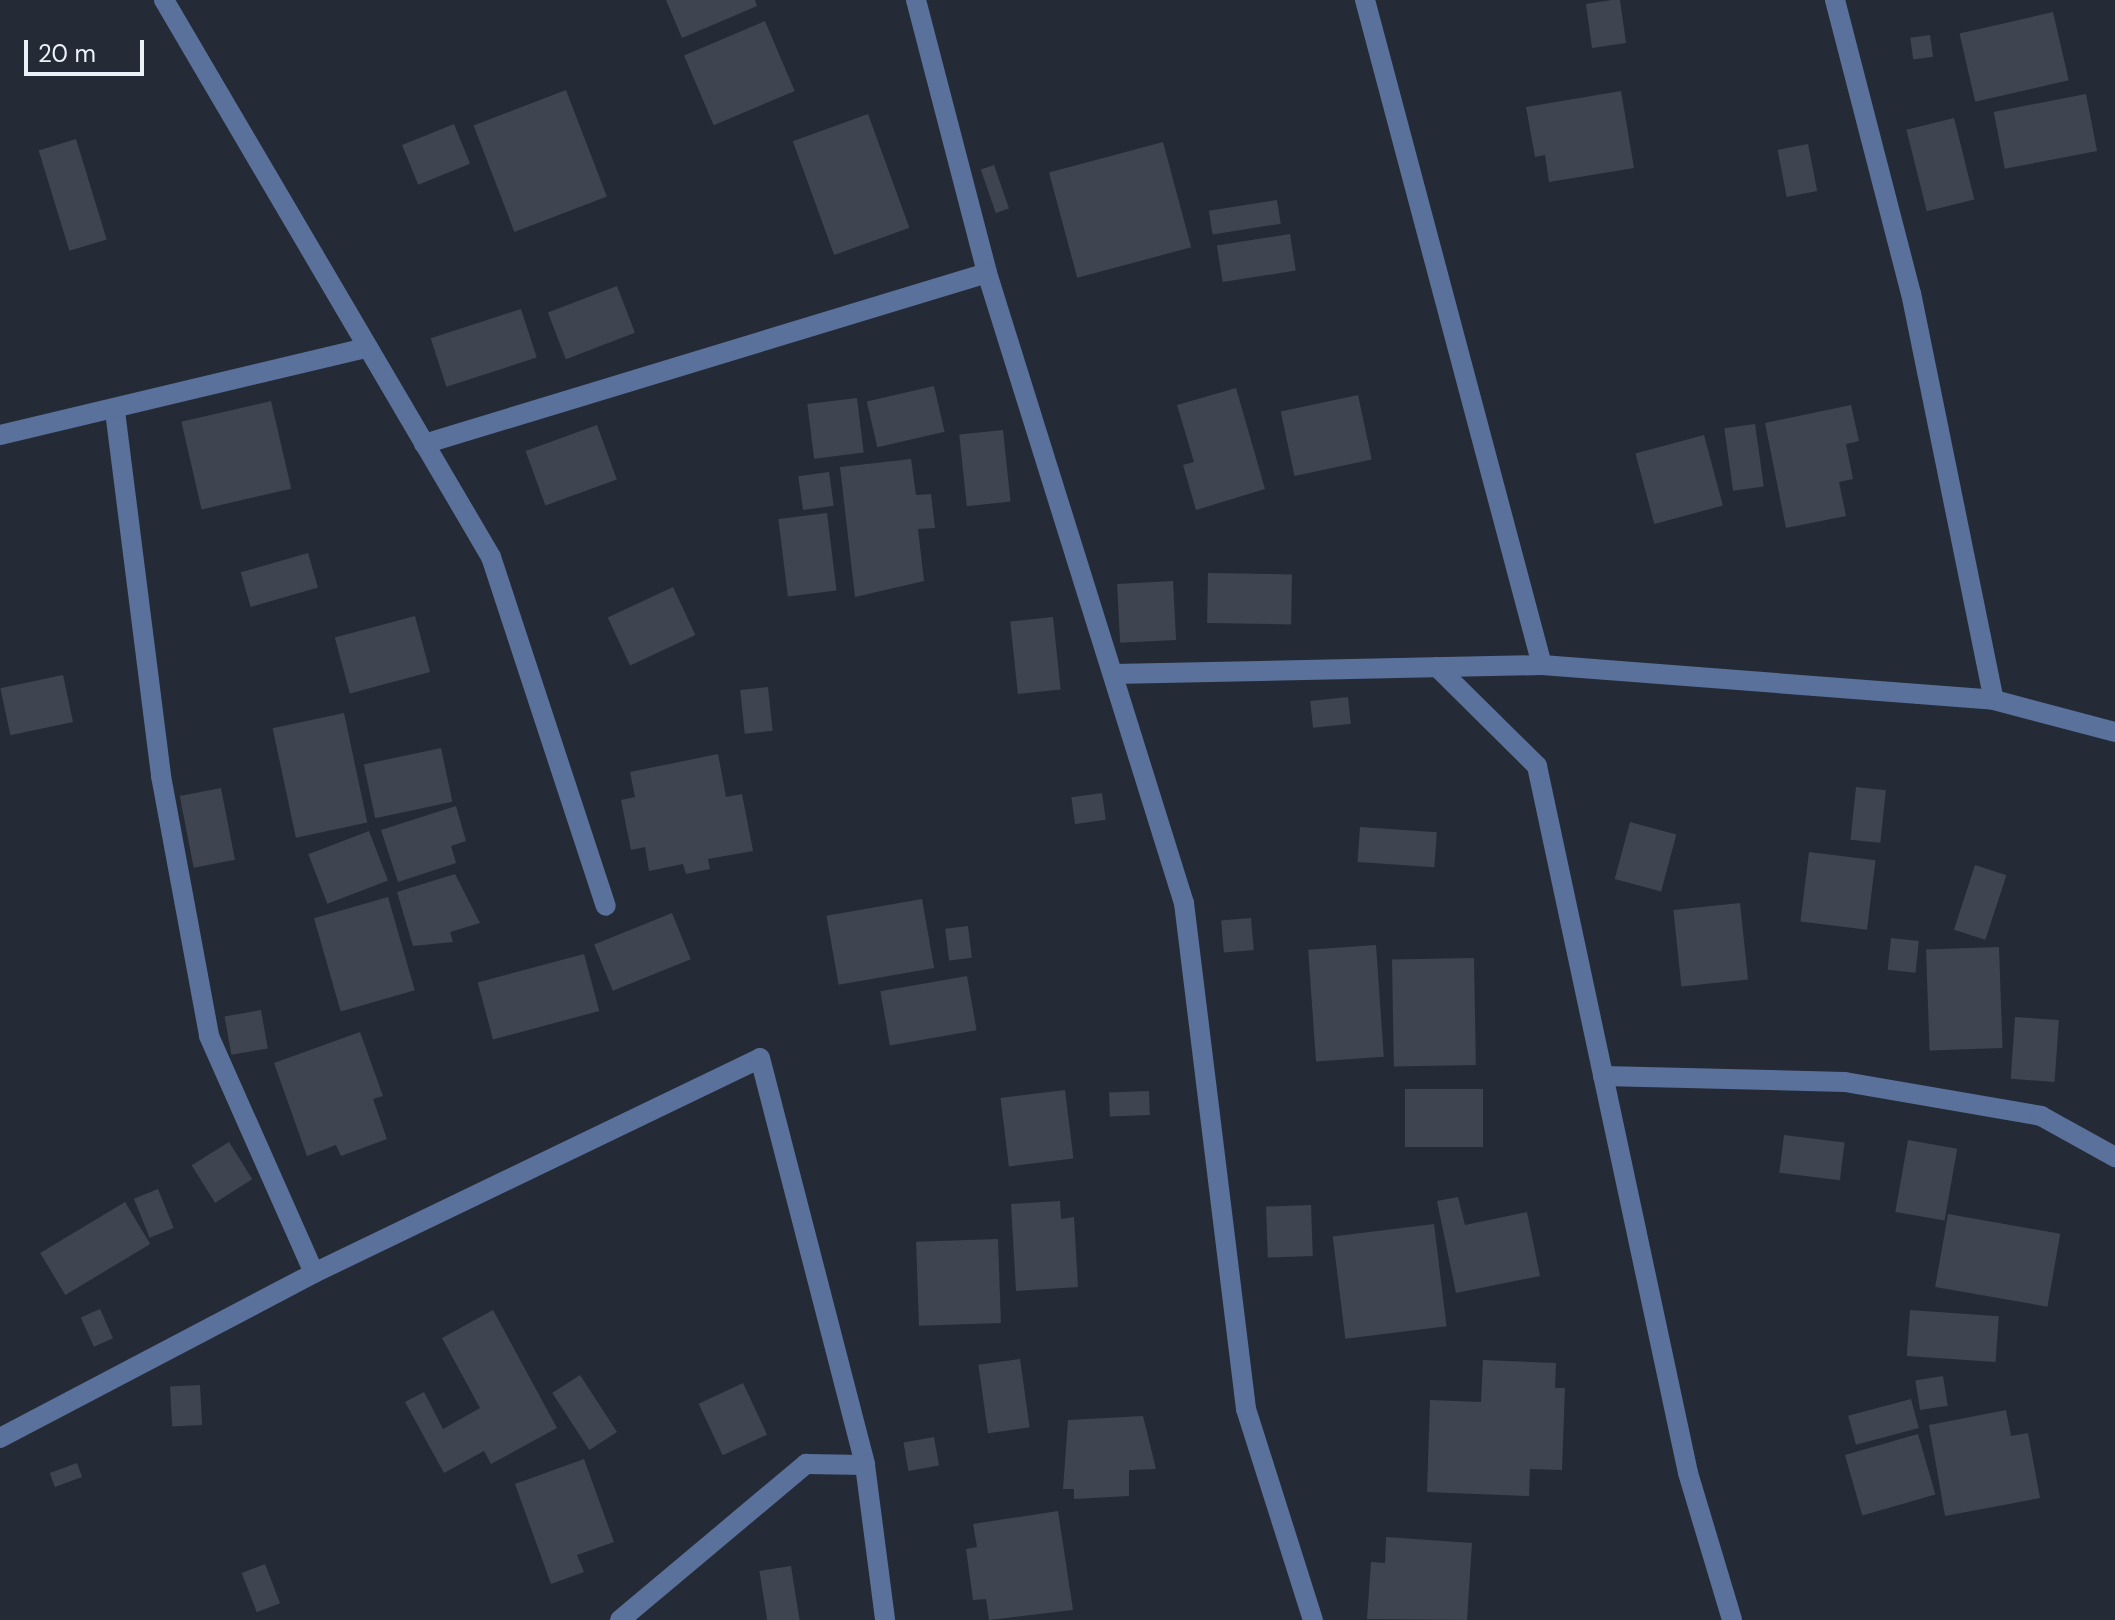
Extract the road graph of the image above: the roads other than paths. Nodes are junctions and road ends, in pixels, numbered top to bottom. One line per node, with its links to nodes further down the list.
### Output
1 (164, 0): 6 (street)
2 (916, 0): 5 (street)
3 (1365, 0): 10 (street)
4 (1835, 0): 13 (street)
5 (987, 273): 9 (street); 12 (street)
6 (368, 347): 7 (street); 9 (street)
7 (115, 411): 8 (street); 18 (street)
8 (0, 435)
9 (424, 444): 15 (street)
10 (1542, 665): 11 (street); 13 (street)
11 (1437, 667): 12 (street); 16 (street)
12 (1113, 674): 23 (street)
13 (1994, 700): 14 (street)
14 (2115, 732)
15 (606, 906)
16 (1603, 1076): 17 (street); 24 (street)
17 (2115, 1157)
18 (314, 1273): 19 (street); 20 (street)
19 (0, 1438)
20 (865, 1465): 21 (street); 22 (street)
21 (620, 1620)
22 (885, 1620)
23 (1313, 1620)
24 (1732, 1620)

